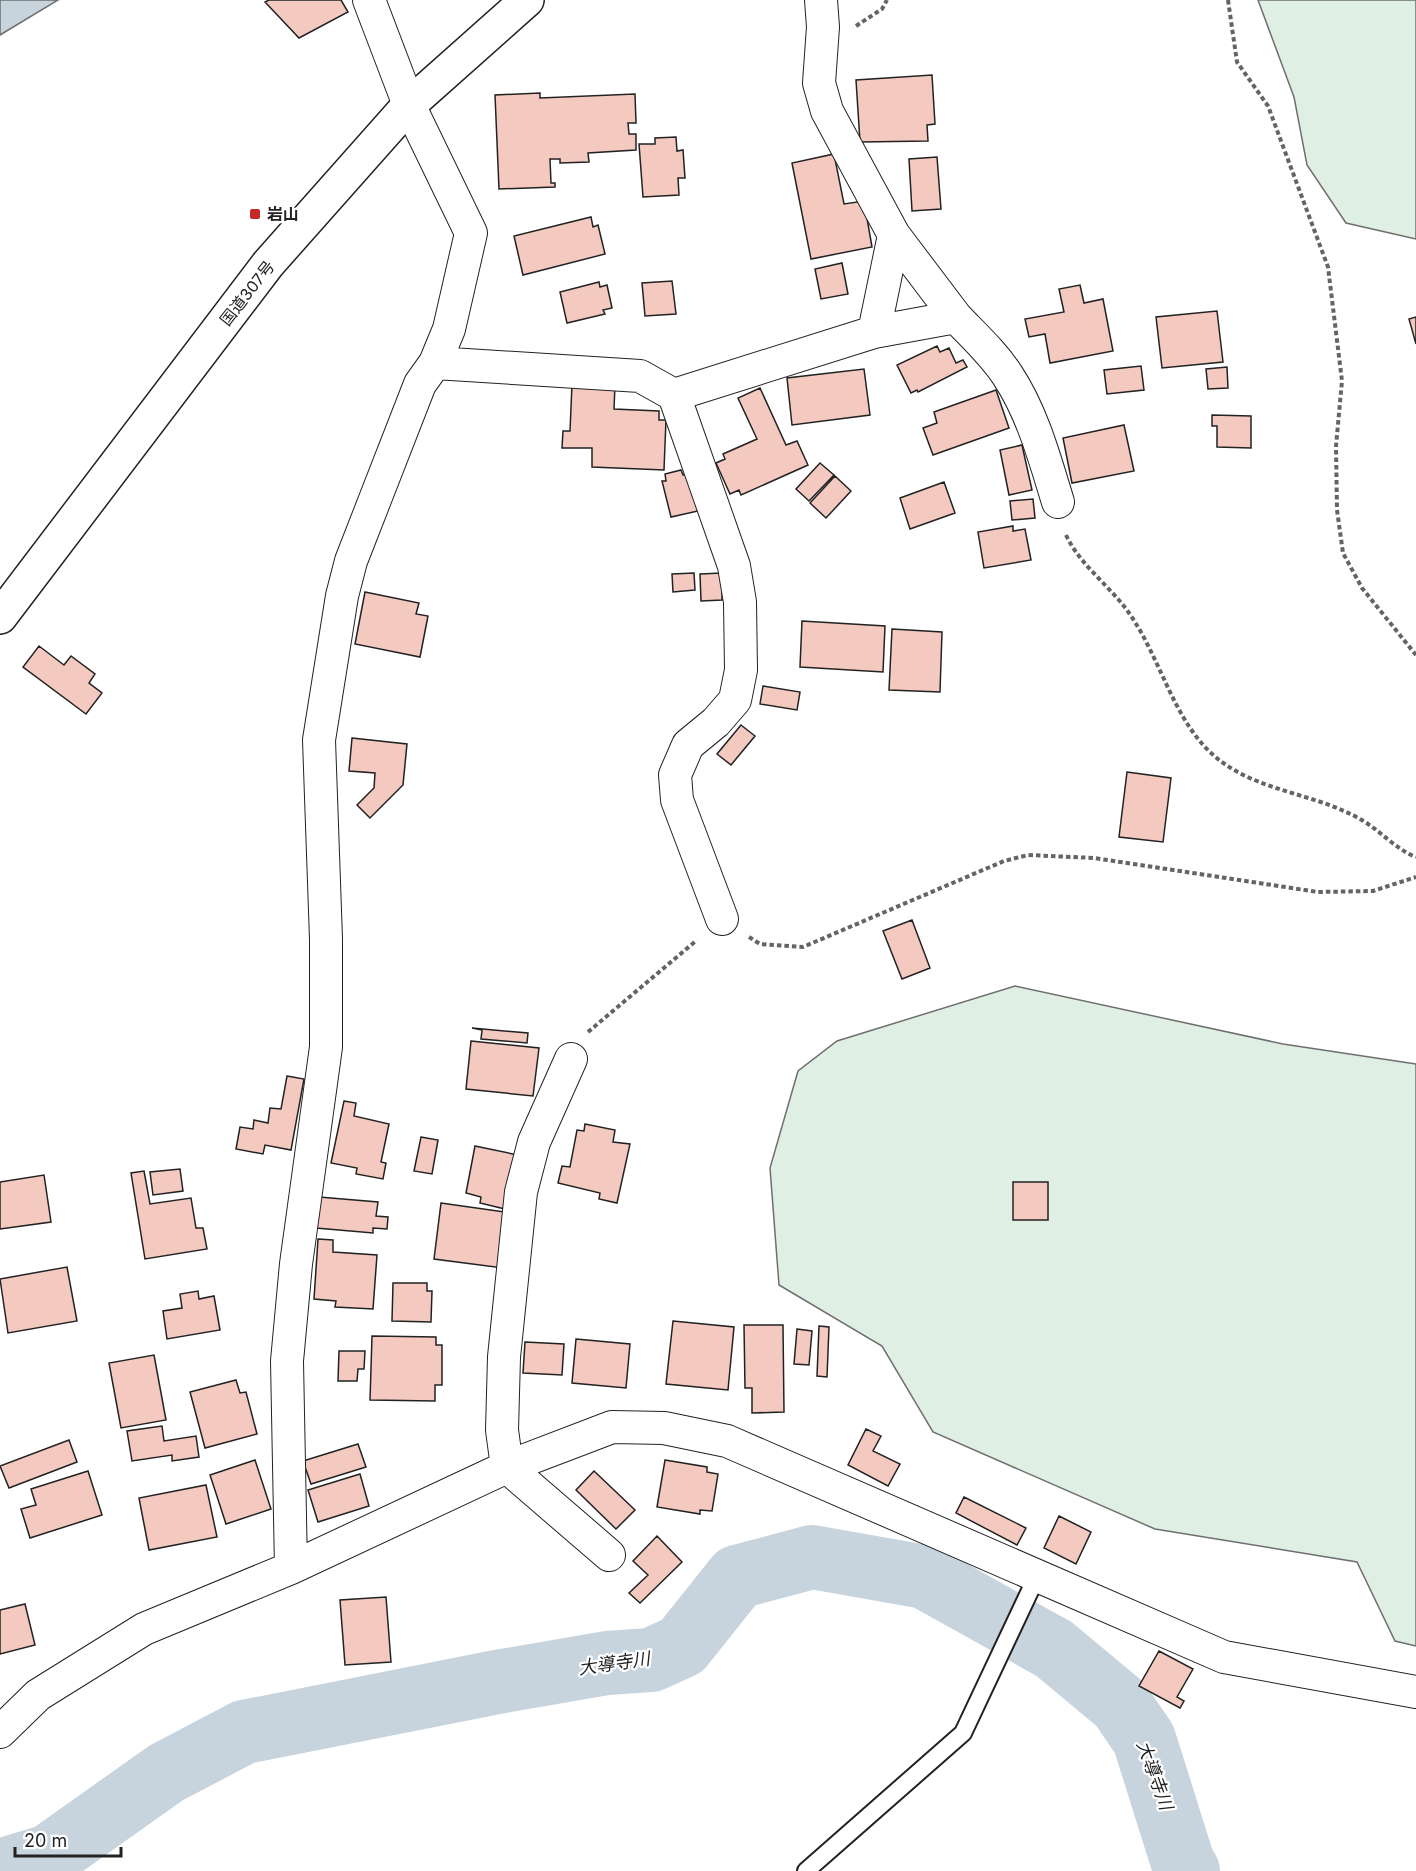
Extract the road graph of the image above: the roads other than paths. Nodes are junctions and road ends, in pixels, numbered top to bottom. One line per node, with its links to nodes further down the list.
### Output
1 (369, 0): 4 (street)
2 (527, 0): 4 (highway, 国道307号)
3 (821, 0): 5 (street)
4 (410, 105): 8 (street); 11 (highway, 国道307号)
5 (894, 235): 6 (street); 7 (street)
6 (956, 316): 7 (street); 10 (street)
7 (874, 332): 9 (street)
8 (435, 363): 9 (street); 16 (street)
9 (674, 395): 12 (street)
10 (1058, 502)
11 (0, 616)
12 (722, 919)
13 (570, 1059): 14 (street)
14 (507, 1467): 15 (street); 16 (street); 17 (street)
15 (609, 1555)
16 (291, 1568): 19 (street)
17 (1032, 1584): 18 (street); 20 (lane)
18 (1416, 1692)
19 (0, 1732)
20 (806, 1871)

